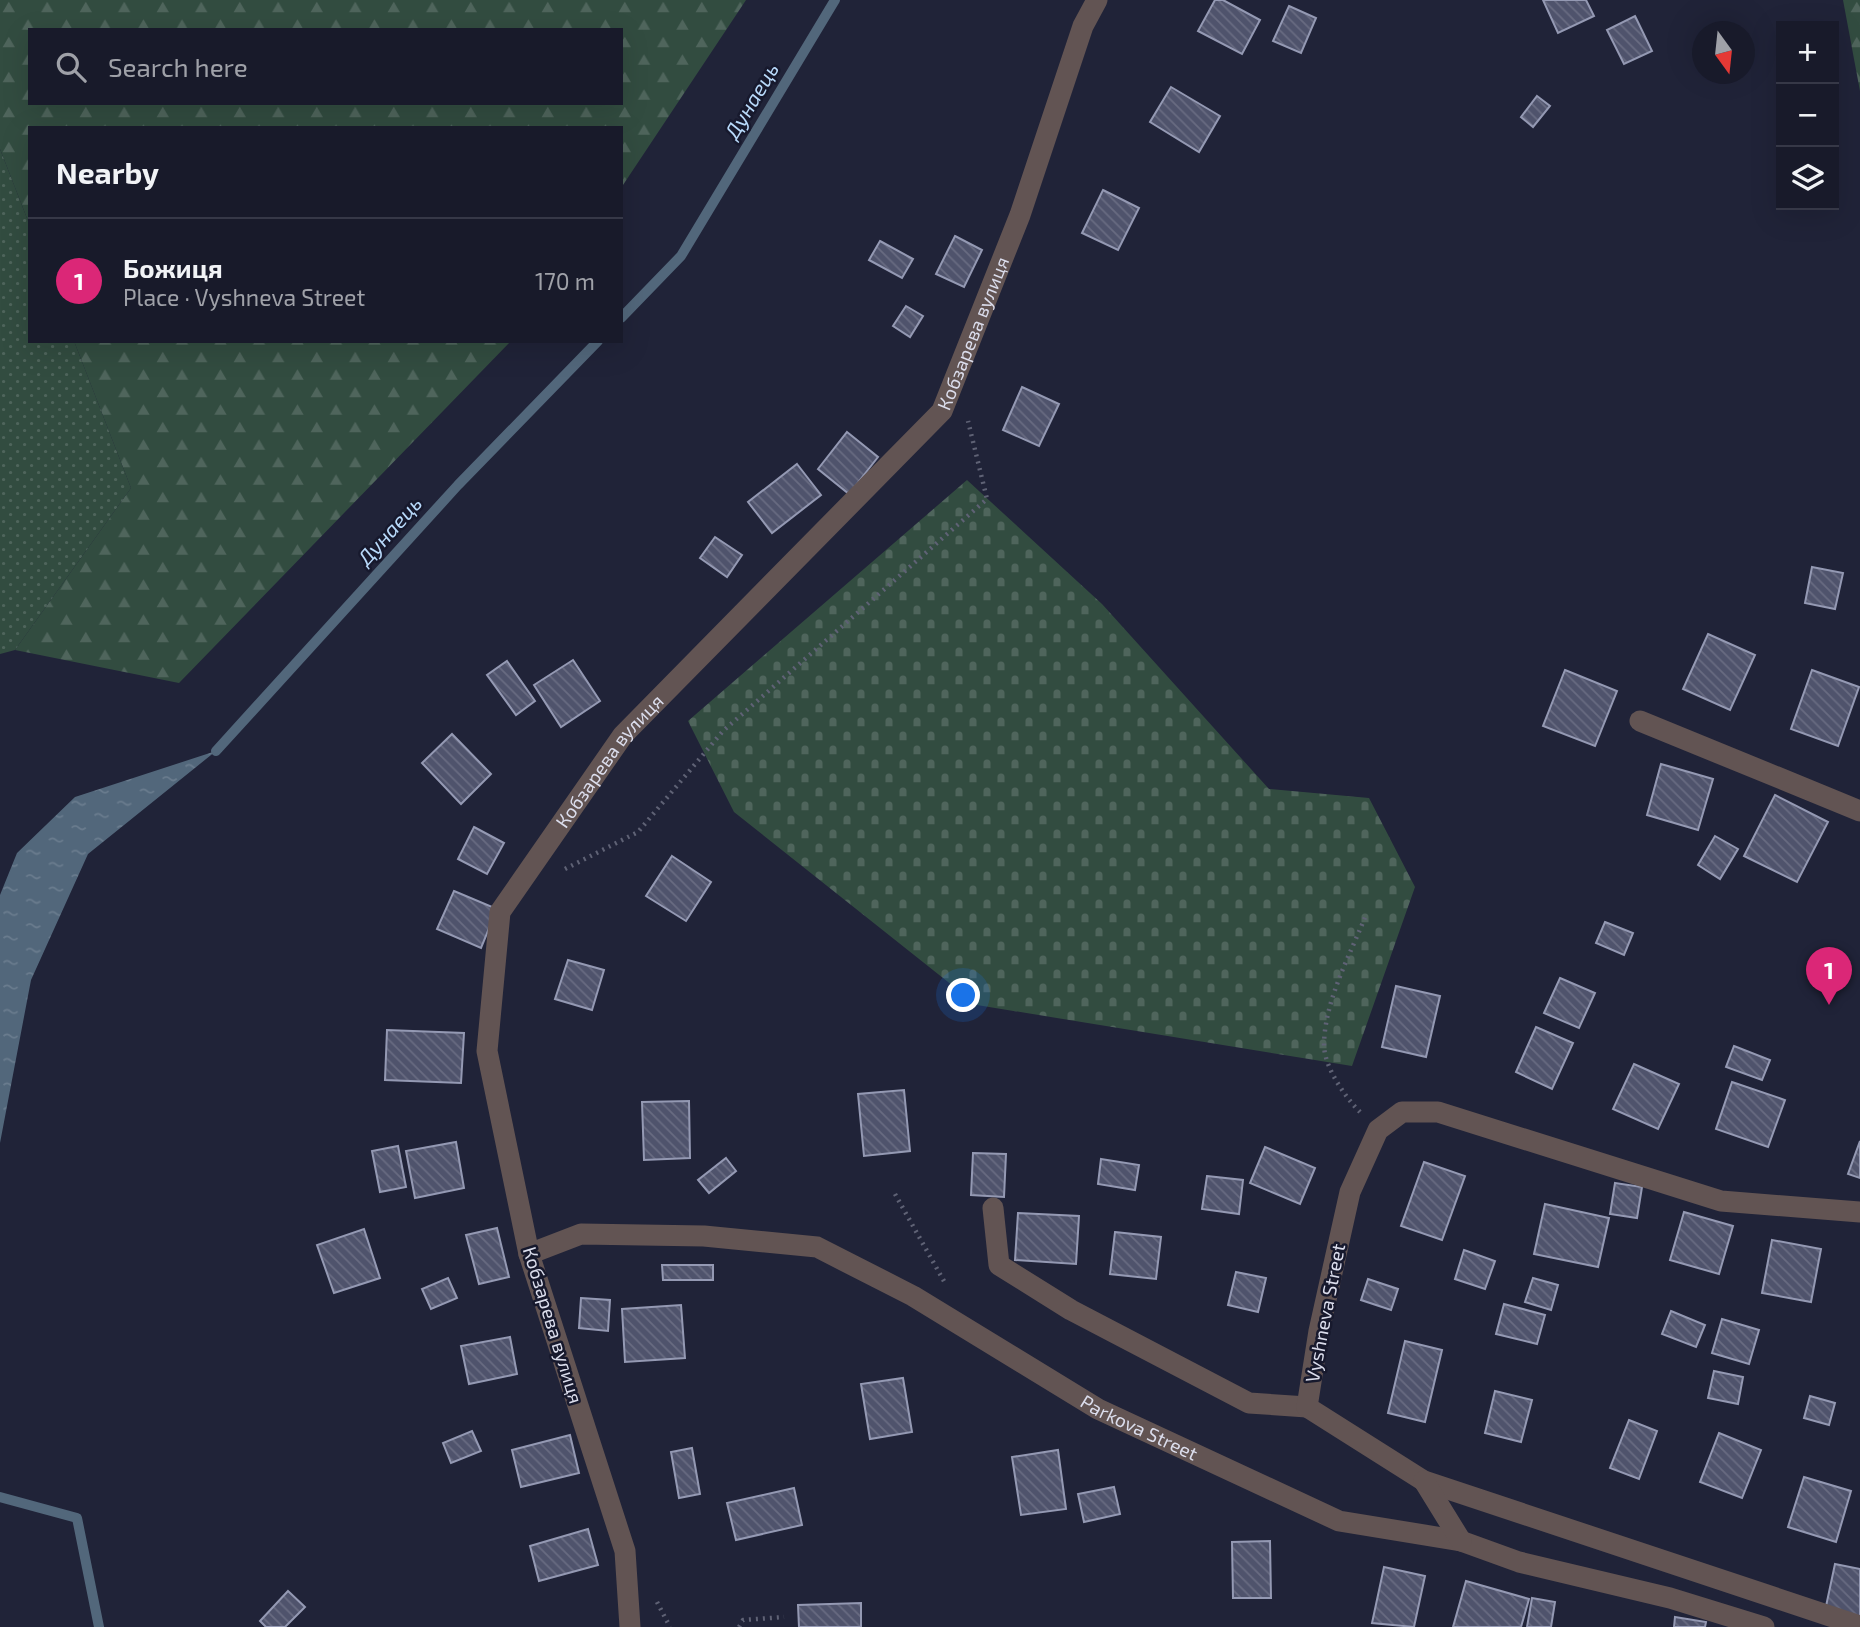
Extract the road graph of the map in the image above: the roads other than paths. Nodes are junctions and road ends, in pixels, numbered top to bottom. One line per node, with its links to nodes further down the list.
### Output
1 (1097, 0): 6 (street, Кобзарева вулиця)
2 (1640, 721): 3 (street)
3 (1860, 811)
4 (993, 1208): 7 (street)
5 (1860, 1212): 7 (street, Vyshneva Street)
6 (529, 1254): 9 (street, Parkova Street); 11 (street, Кобзарева вулиця)
7 (1307, 1407): 8 (street, Vyshneva Street)
8 (1424, 1481): 9 (street); 10 (street, Vyshneva Street)
9 (1461, 1541): 12 (street, Parkova Street)
10 (1860, 1626)
11 (630, 1627)
12 (1764, 1627)

